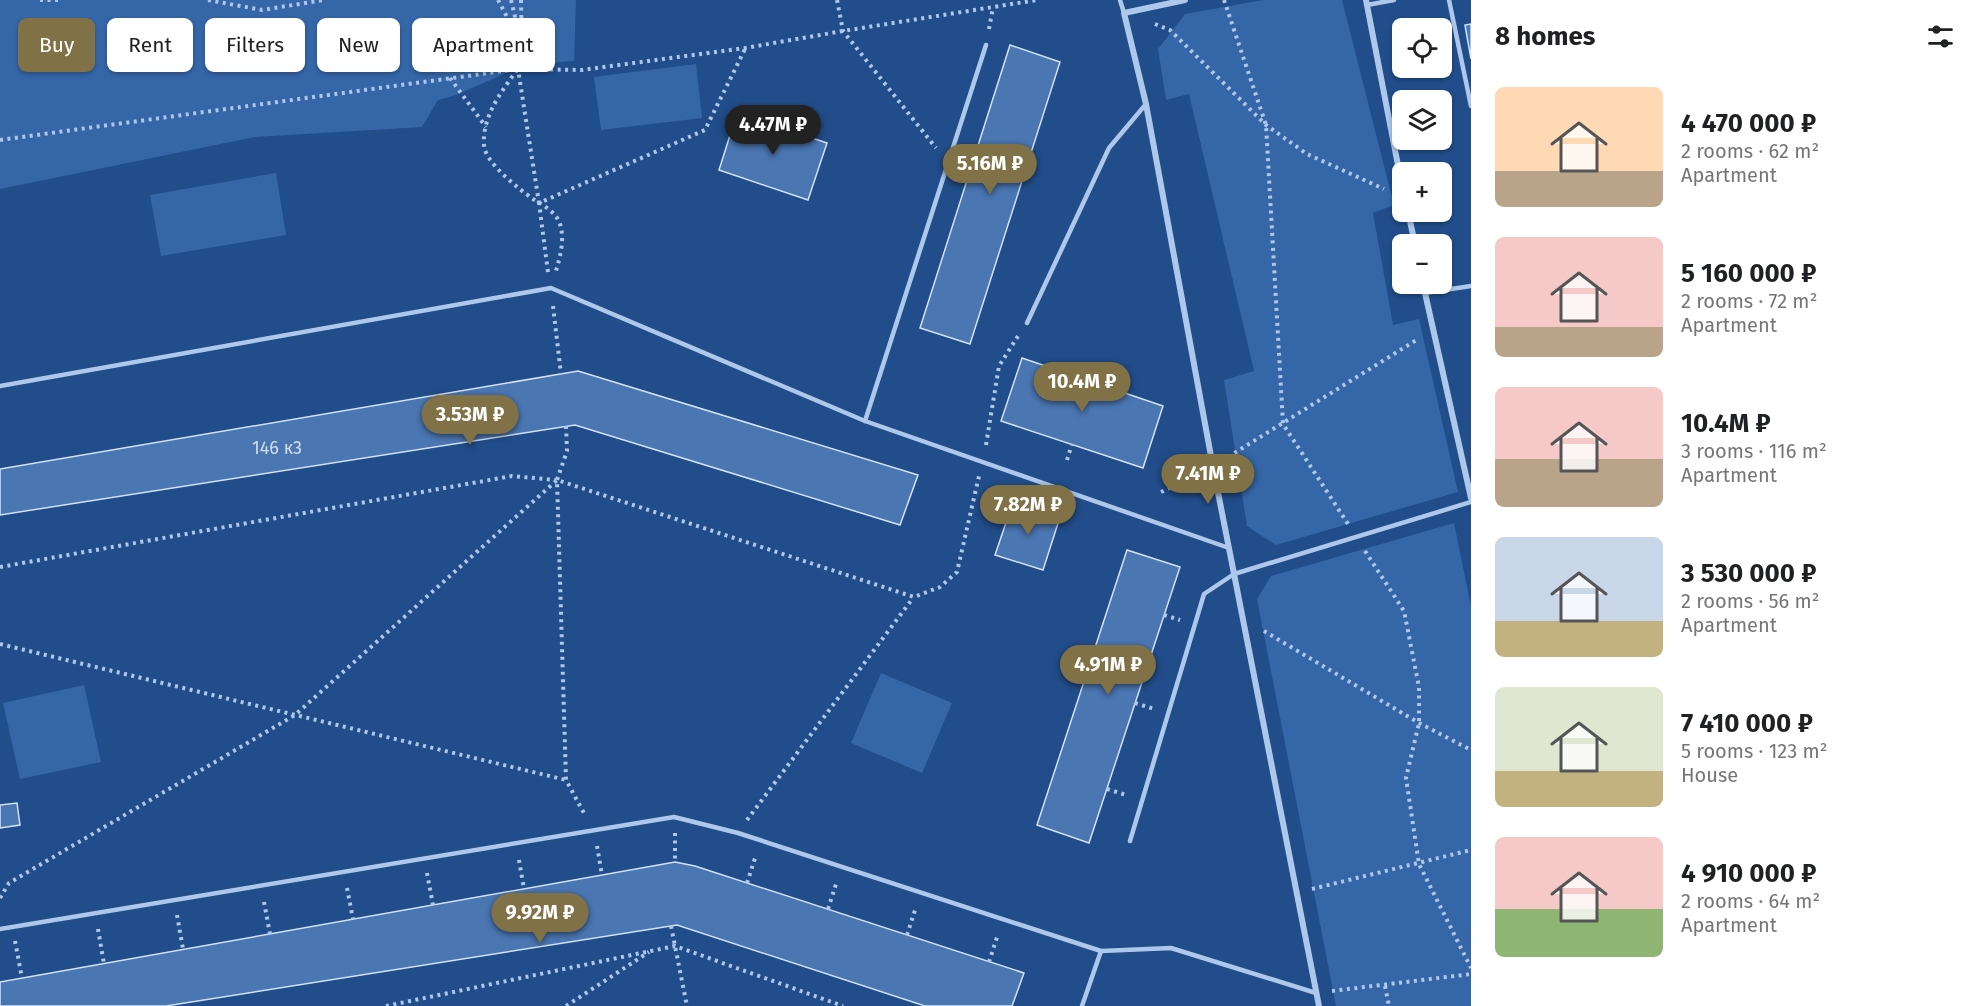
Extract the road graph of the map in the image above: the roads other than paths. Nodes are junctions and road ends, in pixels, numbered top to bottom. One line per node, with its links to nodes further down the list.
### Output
1 (1120, 0): 6 (lane)
2 (1185, 0): 6 (street)
3 (1394, 0): 5 (lane)
4 (1449, 0): 9 (lane)
5 (1366, 3): 10 (street)
6 (1124, 13): 8 (street)
7 (986, 45): 16 (lane)
8 (1146, 104): 14 (lane); 18 (street)
9 (1471, 106)
10 (1397, 162)
11 (1471, 286): 12 (lane)
12 (1452, 289)
13 (1425, 294): 17 (street)
14 (1027, 323)
15 (0, 386): 16 (lane)
16 (865, 421): 18 (lane)
17 (1471, 500): 19 (lane)
18 (1229, 548): 19 (street)
19 (1234, 574): 20 (lane); 23 (street)
20 (1130, 841)
21 (0, 929): 22 (lane)
22 (1101, 951): 23 (lane); 24 (lane)
23 (1316, 993): 25 (street)
24 (1082, 1006)
25 (1318, 1006)

